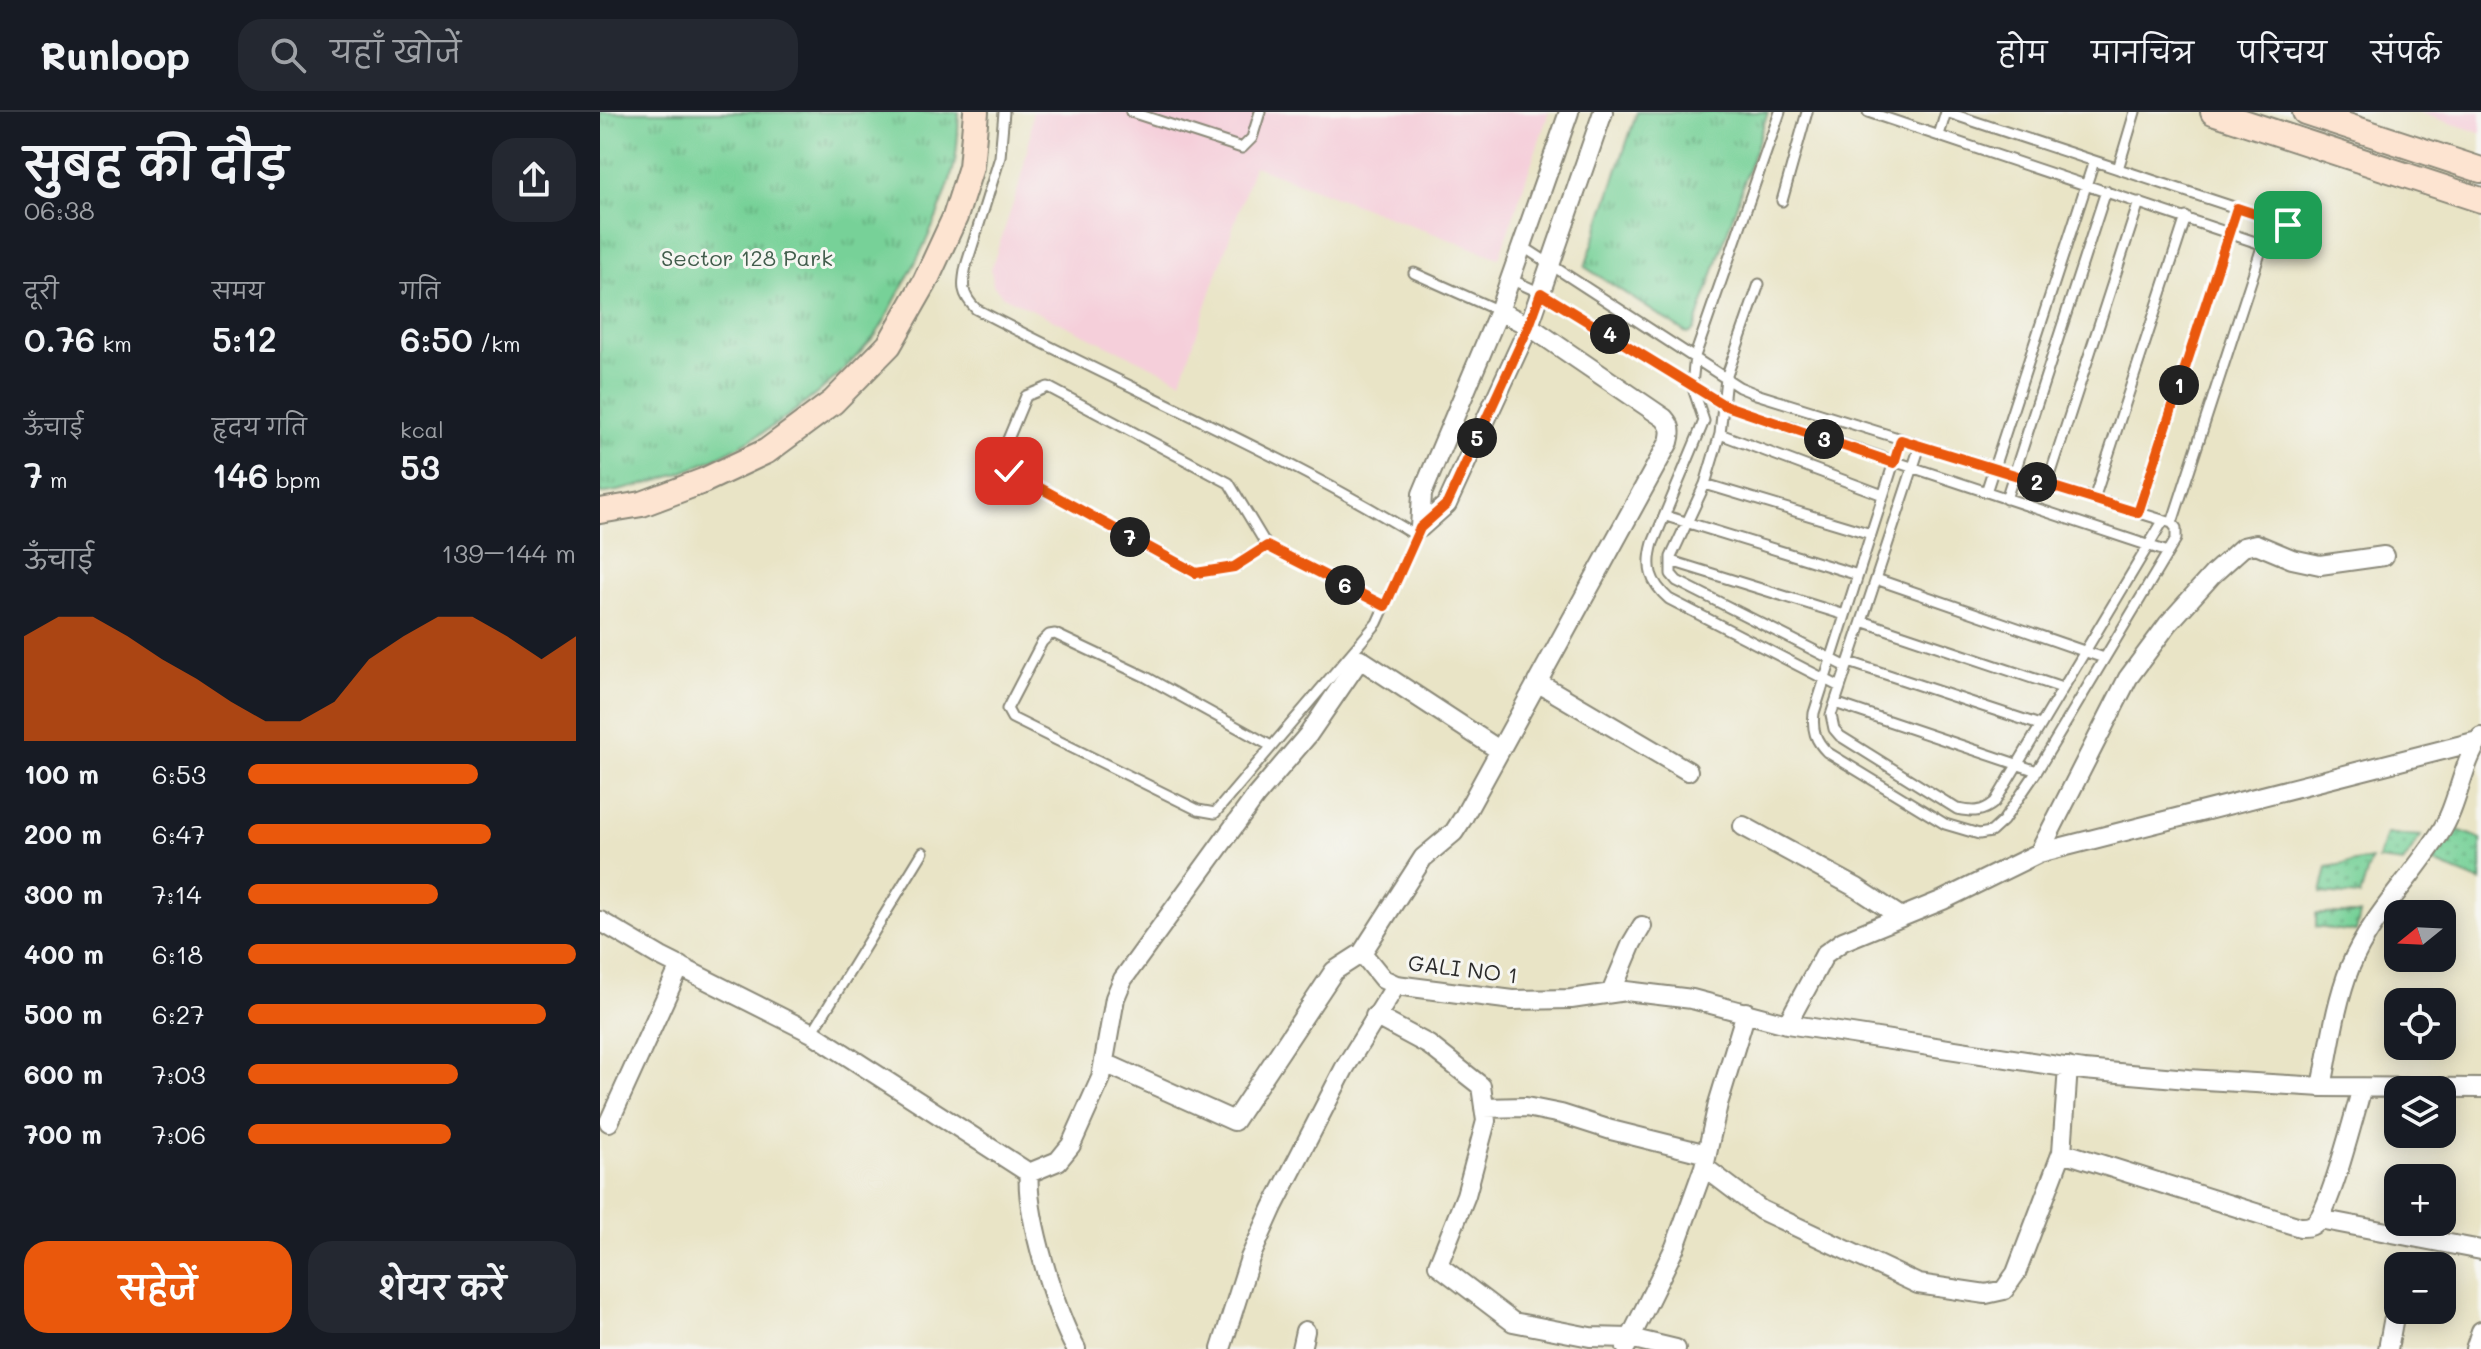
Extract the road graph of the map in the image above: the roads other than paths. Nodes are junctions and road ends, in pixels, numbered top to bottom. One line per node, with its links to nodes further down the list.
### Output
1 (976, 112): 54 (main road)
2 (1004, 112): 59 (lane)
3 (1131, 112): 4 (lane)
4 (1260, 112)
5 (1569, 112): 27 (street)
6 (1603, 112): 28 (street)
7 (1780, 112): 37 (lane)
8 (1807, 112): 21 (lane)
9 (1868, 112): 14 (lane)
10 (1946, 112): 14 (lane); 15 (lane)
11 (2135, 112): 16 (lane)
12 (2213, 112): 20 (main road)
13 (2320, 114): 17 (main road)
14 (1939, 135): 18 (lane)
15 (2094, 161): 16 (lane); 18 (lane)
16 (2118, 169): 23 (lane)
17 (2481, 170)
18 (2086, 184): 19 (lane); 34 (lane)
19 (2106, 191): 22 (lane); 36 (lane)
20 (2481, 200)
21 (1782, 201)
22 (2139, 202): 24 (lane); 49 (lane)
23 (2237, 208): 25 (lane); 26 (lane)
24 (2186, 217): 25 (lane); 53 (lane)
25 (2229, 231): 26 (lane); 55 (lane)
26 (2263, 244): 57 (lane)
27 (1522, 246): 28 (lane); 30 (street)
28 (1550, 264): 32 (street); 37 (lane)
29 (1414, 273): 33 (lane)
30 (1510, 279): 32 (lane); 33 (street)
31 (1759, 284): 38 (lane)
32 (1541, 293): 35 (street); 39 (lane)
33 (1499, 311): 35 (street); 59 (street)
34 (2040, 325): 36 (lane); 45 (lane)
35 (1529, 326): 59 (street); 76 (street)
36 (2060, 332): 47 (lane)
37 (1695, 356): 38 (lane); 39 (lane)
38 (1726, 378): 40 (lane); 42 (lane)
39 (1692, 385): 40 (lane); 56 (lane)
40 (1724, 405): 41 (lane); 44 (lane)
41 (1720, 434): 48 (lane); 51 (lane)
42 (1901, 440): 43 (lane); 44 (lane)
43 (1920, 446): 45 (lane); 46 (lane)
44 (1894, 463): 46 (lane); 51 (lane)
45 (1993, 468): 47 (lane); 50 (lane)
46 (1913, 469): 50 (lane); 67 (lane)
47 (2014, 475): 49 (lane); 52 (lane)
48 (1705, 484): 58 (lane); 60 (lane)
49 (2047, 485): 53 (lane)
50 (1986, 492): 52 (lane)
51 (1883, 495): 60 (lane)
52 (2006, 499): 61 (lane)
53 (2094, 499): 55 (lane)
54 (600, 511)
55 (2138, 513): 57 (lane)
56 (1666, 516): 58 (lane); 75 (lane)
57 (2168, 522): 61 (lane); 63 (lane)
58 (1687, 523): 65 (lane); 66 (lane)
59 (1419, 532): 68 (lane)
60 (1871, 534): 66 (lane)
61 (2149, 545): 63 (lane); 71 (lane)
62 (1267, 546): 62 (lane); 68 (lane)
63 (2168, 552): 72 (lane)
64 (2384, 556): 89 (street)
65 (1671, 561): 69 (lane); 73 (lane)
66 (1858, 575): 69 (lane)
67 (1876, 579): 70 (lane); 71 (lane)
68 (1385, 606): 82 (lane)
69 (1845, 615): 73 (lane)
70 (1862, 621): 74 (lane); 78 (lane)
71 (2084, 652): 72 (lane); 78 (lane)
72 (2104, 658): 86 (lane)
73 (1831, 659): 74 (lane); 75 (lane)
74 (1848, 664): 77 (lane); 80 (lane)
75 (1825, 678): 77 (lane); 86 (lane)
76 (1537, 682): 83 (street); 85 (street)
77 (1840, 687): 79 (lane)
78 (2062, 688): 80 (lane)
79 (1835, 703): 84 (lane); 84 (lane)
80 (2040, 725): 84 (lane)
81 (2478, 742): 89 (street); 103 (street)
82 (1271, 746): 82 (lane)
83 (1499, 750): 93 (street); 101 (street)
84 (2019, 763): 86 (lane)
85 (1688, 771)
86 (2037, 771)
87 (1743, 826): 90 (street)
88 (923, 852): 100 (lane)
89 (2039, 853): 90 (street)
90 (1901, 917): 99 (street)
91 (600, 921): 94 (street)
92 (1642, 926): 96 (street)
93 (1362, 953): 95 (street, GALI NO 1); 101 (street)
94 (680, 966): 100 (street); 107 (street)
95 (1396, 985): 96 (street, GALI NO 1); 98 (street)
96 (1611, 993): 97 (street, GALI NO 1)
97 (1746, 1012): 99 (street, GALI NO 1); 109 (street)
98 (1375, 1016): 106 (street); 117 (street)
99 (1787, 1024): 102 (street, GALI NO 1)
100 (812, 1033): 110 (street)
101 (1105, 1063): 110 (street)
102 (2068, 1067): 103 (street, GALI NO 1); 108 (street)
103 (2322, 1087): 104 (street, GALI NO 1)
104 (2362, 1088): 105 (street, GALI NO 1); 111 (street)
105 (2481, 1088)
106 (1484, 1108): 109 (street); 115 (street)
107 (609, 1122)
108 (2062, 1152): 109 (street); 111 (street)
109 (1706, 1160): 115 (street)
110 (1029, 1173): 116 (street)
111 (2319, 1219): 112 (street)
112 (2481, 1250)
113 (2393, 1324): 119 (street)
114 (2481, 1331): 120 (street)
115 (1627, 1344): 118 (street)
116 (1076, 1349)
117 (1221, 1349)
118 (1676, 1349)
119 (2388, 1349)
120 (2475, 1349)

